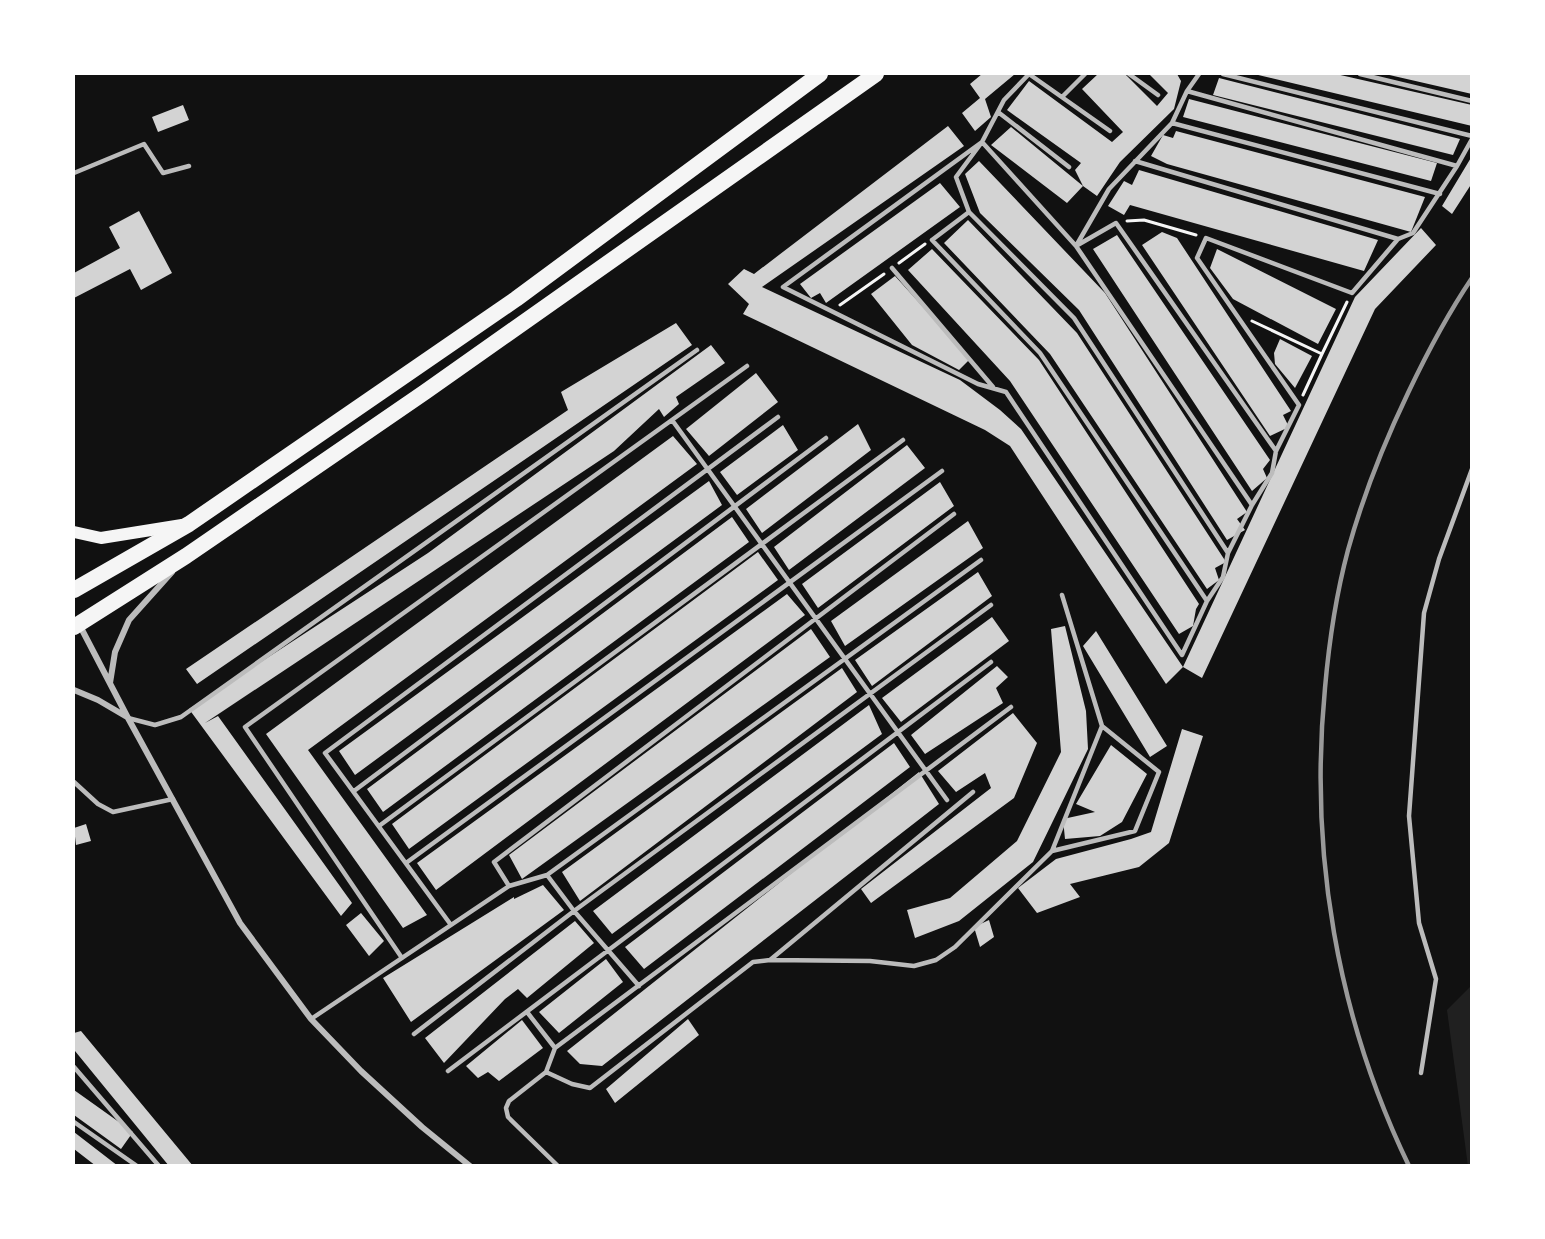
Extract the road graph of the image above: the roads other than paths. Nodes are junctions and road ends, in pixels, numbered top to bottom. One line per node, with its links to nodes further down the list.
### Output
1 (820, 74): 42 (highway)
2 (876, 74): 46 (highway)
3 (1029, 74): 11 (lane); 13 (lane)
4 (1085, 74): 11 (lane)
5 (1129, 74): 10 (lane)
6 (1199, 74): 9 (lane)
7 (1223, 74): 16 (lane)
8 (1360, 74): 12 (lane)
9 (1187, 91): 14 (lane); 20 (lane)
10 (1158, 95)
11 (1062, 97): 15 (lane)
12 (1472, 101)
13 (998, 112): 17 (lane); 21 (lane)
14 (1172, 123): 18 (lane); 23 (lane)
15 (1110, 131)
16 (1472, 137): 20 (lane)
17 (982, 142): 24 (lane); 26 (lane); 30 (lane)
18 (1135, 161): 25 (lane); 26 (lane)
19 (189, 166): 22 (lane)
20 (1457, 166): 23 (lane)
21 (1069, 167)
22 (74, 173)
23 (1440, 194): 25 (lane)
24 (969, 212): 45 (lane); 51 (lane)
25 (1398, 239): 35 (lane)
26 (1076, 246): 35 (lane); 39 (lane)
27 (892, 268): 30 (lane)
28 (697, 350): 61 (lane)
29 (747, 366): 32 (lane)
30 (995, 388): 51 (lane)
31 (778, 417): 36 (lane)
32 (672, 420): 36 (lane); 78 (lane)
33 (826, 438): 40 (lane)
34 (903, 440): 44 (lane)
35 (1276, 451): 39 (lane)
36 (708, 469): 40 (lane); 66 (lane)
37 (1472, 469): 88 (lane)
38 (942, 471): 48 (lane)
39 (1252, 505): 45 (lane)
40 (735, 506): 44 (lane); 66 (lane)
41 (954, 514): 53 (lane)
42 (189, 524): 43 (main road); 49 (highway)
43 (74, 532)
44 (762, 544): 48 (lane); 70 (lane)
45 (1228, 553): 51 (lane)
46 (186, 556): 54 (highway); 57 (street)
47 (981, 560): 55 (lane)
48 (790, 582): 53 (lane); 72 (lane)
49 (74, 590)
50 (1062, 595): 62 (lane)
51 (1207, 602)
52 (992, 605): 59 (lane)
53 (816, 619): 55 (lane); 74 (lane)
54 (75, 622): 57 (street)
55 (845, 659): 59 (lane); 73 (lane)
56 (991, 662): 63 (lane)
57 (110, 684): 61 (street)
58 (74, 690): 61 (street)
59 (870, 694): 63 (lane); 75 (lane)
60 (1011, 707): 64 (lane)
61 (128, 718): 68 (street)
62 (1102, 726): 71 (lane); 71 (lane)
63 (898, 732): 64 (lane); 77 (lane)
64 (926, 771): 69 (lane); 80 (lane)
65 (74, 782): 68 (lane)
66 (354, 791): 70 (lane)
67 (973, 792): 79 (lane)
68 (173, 799): 82 (street)
69 (947, 800)
70 (379, 826): 72 (lane)
71 (1052, 851): 79 (lane)
72 (406, 863): 76 (lane)
73 (547, 875): 74 (lane); 75 (lane)
74 (509, 886): 76 (lane)
75 (574, 911): 77 (lane); 83 (lane)
76 (451, 925): 78 (lane)
77 (608, 951): 80 (lane); 81 (lane)
78 (402, 958): 82 (lane)
79 (770, 960): 87 (lane)
80 (639, 986): 84 (lane)
81 (527, 1012): 84 (lane); 86 (lane)
82 (311, 1019): 92 (street)
83 (414, 1034)
84 (555, 1048): 87 (lane)
85 (74, 1067): 91 (lane)
86 (448, 1071)
87 (546, 1072): 93 (lane)
88 (1420, 1073)
89 (74, 1122): 90 (lane)
90 (137, 1166)
91 (159, 1166)
92 (470, 1166)
93 (558, 1166)

